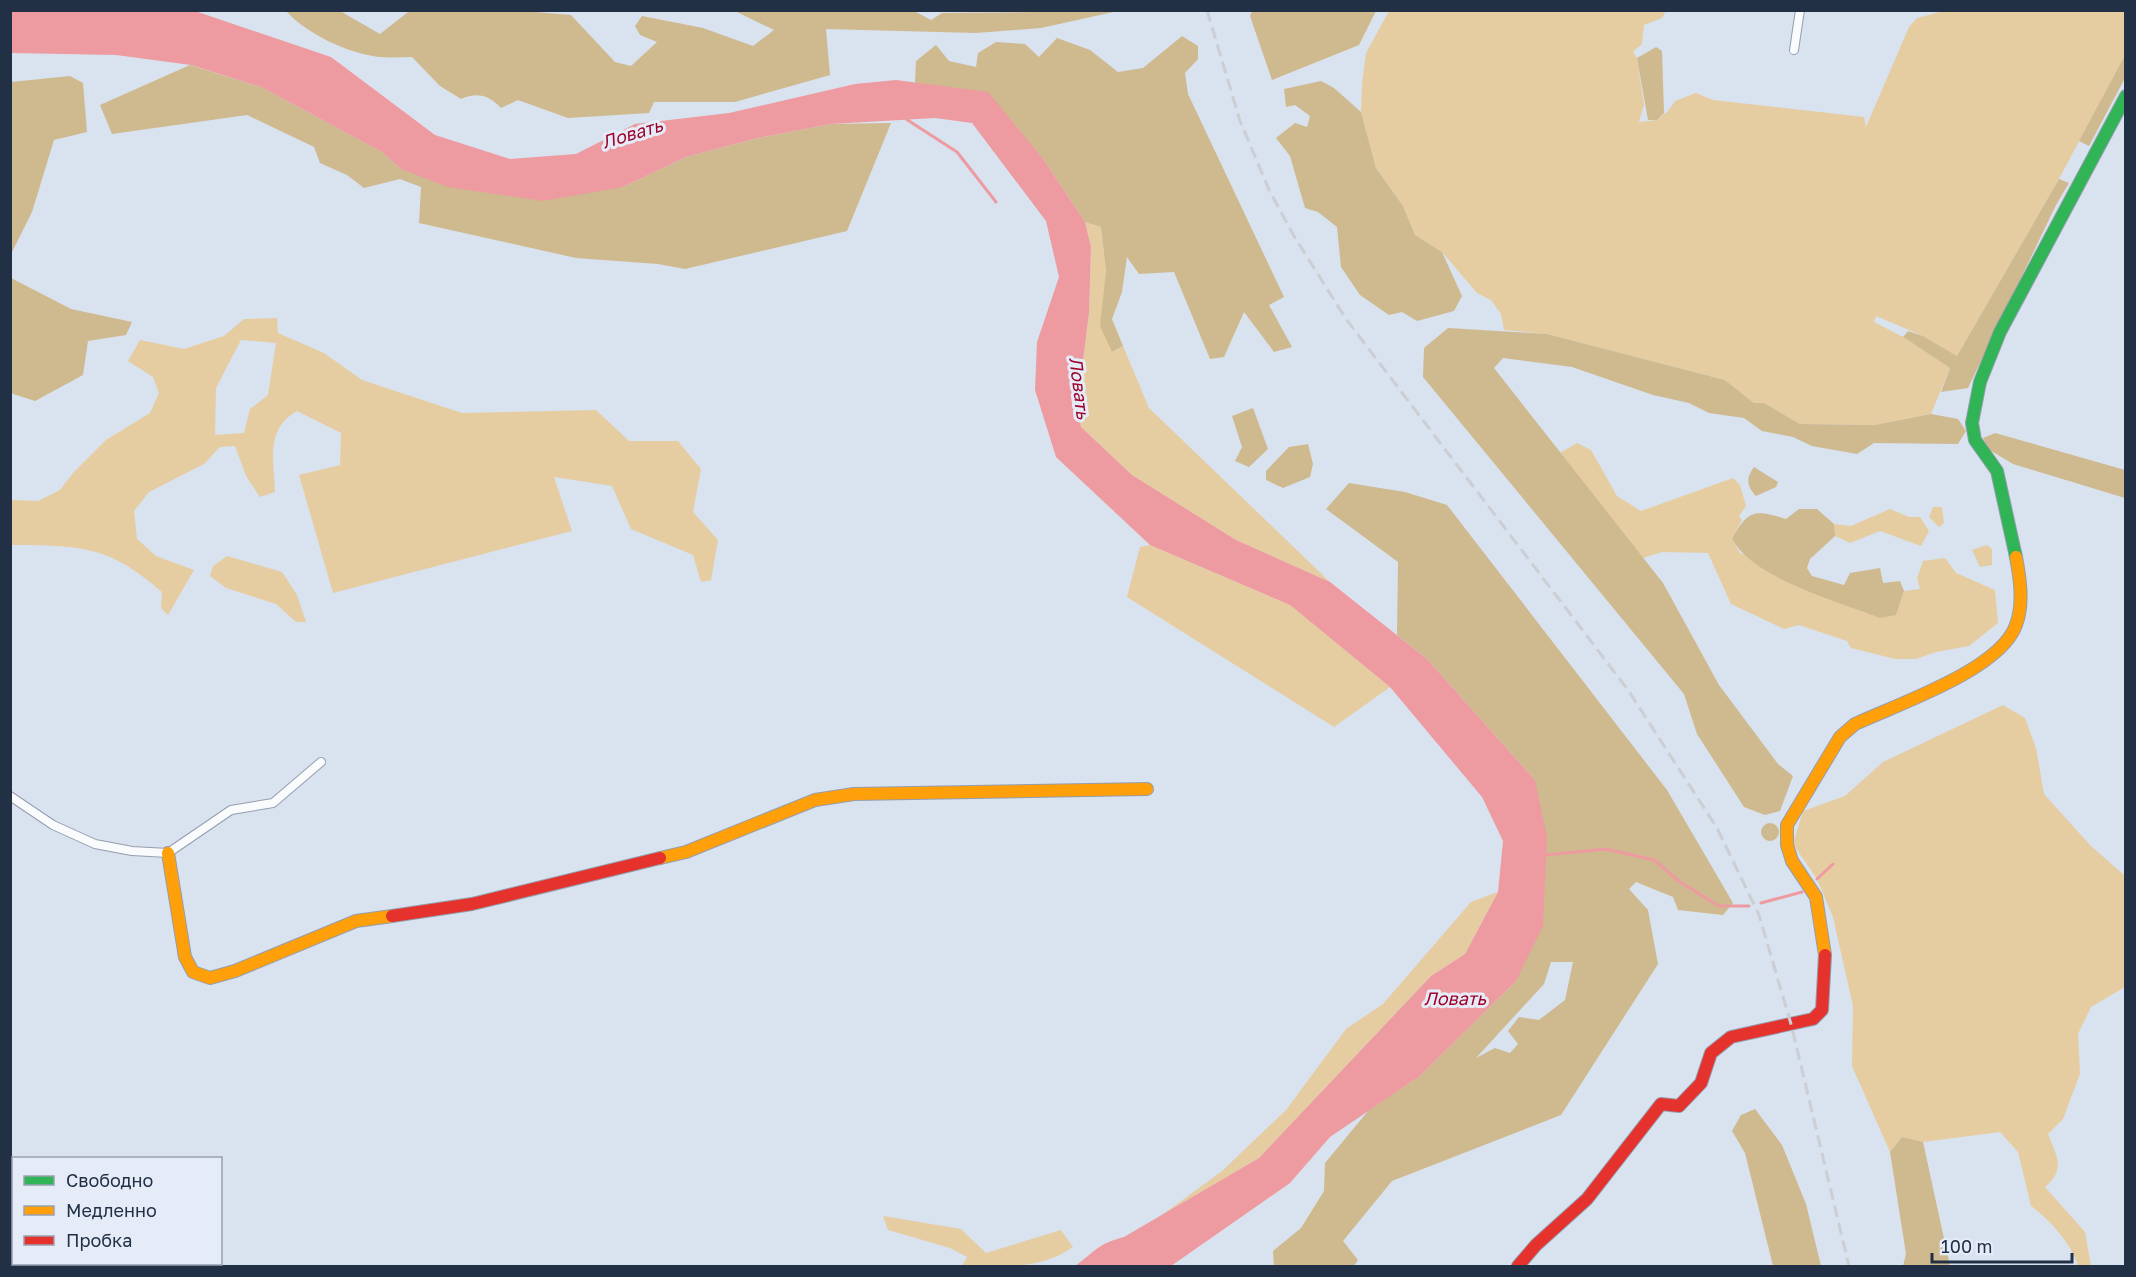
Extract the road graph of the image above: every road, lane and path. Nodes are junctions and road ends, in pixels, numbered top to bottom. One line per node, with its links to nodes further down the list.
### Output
1 (1800, 10): 2 (street)
2 (1794, 50)
3 (2126, 96): 8 (street)
4 (321, 762): 7 (street)
5 (1147, 789): 7 (street)
6 (10, 796): 7 (street)
7 (168, 853)
8 (1518, 1266)

